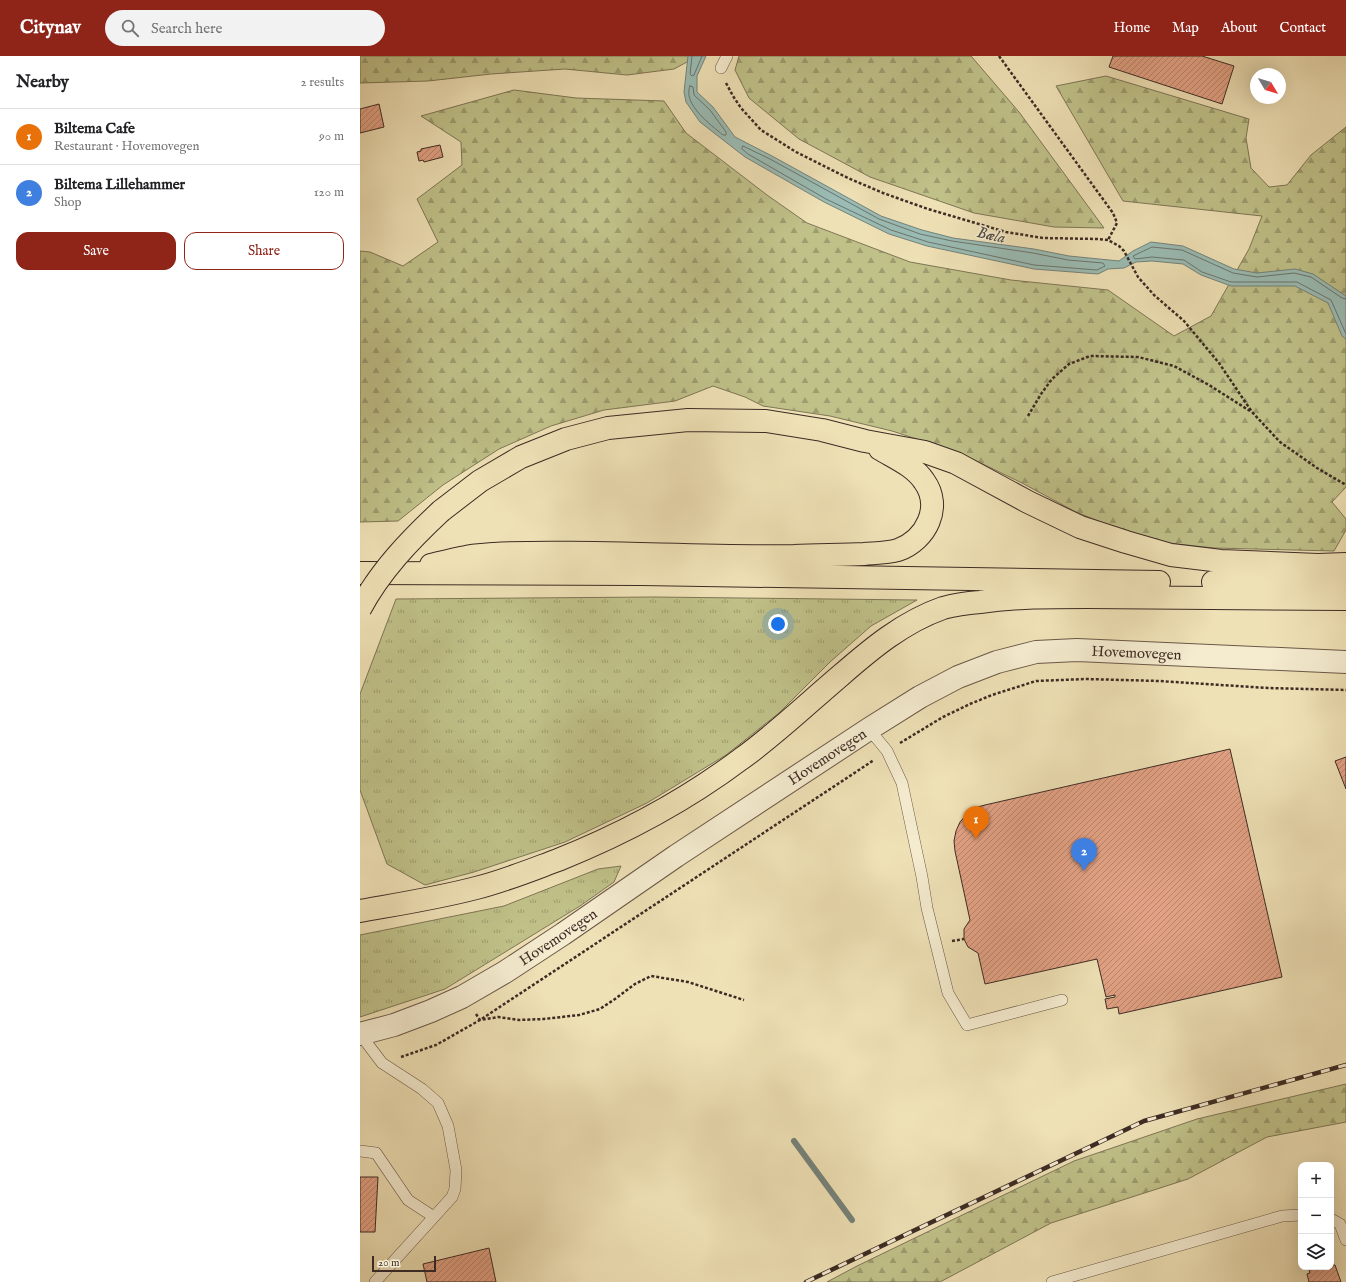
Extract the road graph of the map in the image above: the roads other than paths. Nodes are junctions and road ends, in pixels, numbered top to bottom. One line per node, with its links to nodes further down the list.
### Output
1 (727, 56): 2 (lane)
2 (721, 68)
3 (865, 441): 4 (highway); 6 (highway); 9 (highway, bridge)
4 (1346, 564)
5 (360, 573): 6 (highway)
6 (414, 574): 7 (highway)
7 (1346, 583)
8 (1346, 599): 12 (highway)
9 (360, 609)
10 (1346, 662): 11 (street, Hovemovegen)
11 (869, 729): 13 (lane); 14 (street, Hovemovegen)
12 (360, 912)
13 (1062, 1000)
14 (360, 1034): 17 (lane)
15 (360, 1151): 17 (lane)
16 (1298, 1215): 21 (lane)
17 (434, 1217): 20 (lane)
18 (1334, 1221): 19 (lane)
19 (1346, 1240)
20 (375, 1282)
21 (1052, 1282)

